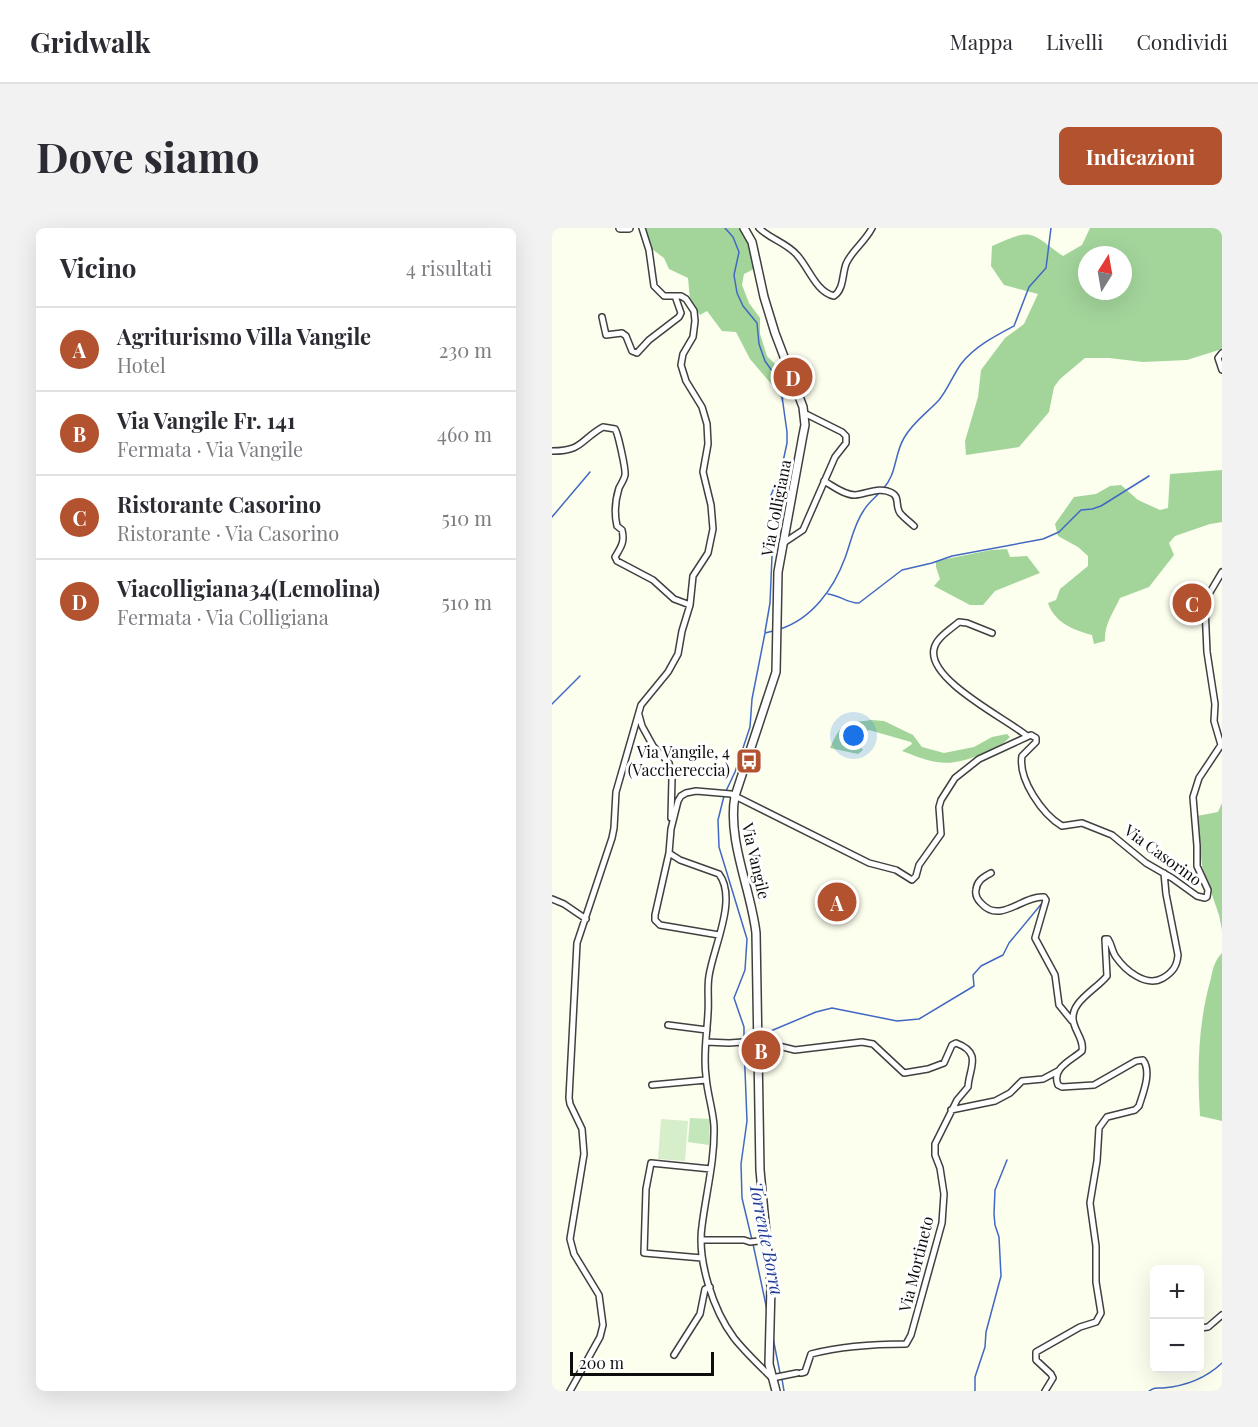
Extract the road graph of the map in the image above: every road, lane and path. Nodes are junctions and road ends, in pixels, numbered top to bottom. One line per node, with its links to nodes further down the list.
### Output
1 (620, 228): 2 (street)
2 (629, 228)
3 (642, 228): 7 (street)
4 (744, 228): 11 (street, Via Colligiana)
5 (759, 228): 6 (street)
6 (872, 228)
7 (675, 296): 8 (street); 17 (street)
8 (602, 317)
9 (1222, 353): 10 (street)
10 (1222, 370)
11 (804, 413): 13 (street); 15 (street, Via Colligiana)
12 (552, 451): 17 (street)
13 (824, 481): 14 (street); 15 (street)
14 (914, 526)
15 (782, 544): 22 (street, Via Colligiana)
16 (1222, 572): 21 (street, Via Casorino)
17 (690, 605): 19 (street)
18 (992, 633): 20 (street)
19 (639, 714): 23 (street); 28 (street)
20 (1027, 736): 22 (street); 26 (street, Via Casorino)
21 (1222, 745): 26 (street, Via Casorino)
22 (733, 795): 23 (street); 33 (street, Via Vangile)
23 (671, 829): 24 (street)
24 (669, 853): 29 (street, Via Vangile); 29 (street)
25 (992, 873): 30 (street)
26 (1164, 873): 30 (street)
27 (552, 899): 28 (street)
28 (586, 919): 50 (street)
29 (718, 935): 32 (street, Via Vangile)
30 (1073, 1023): 35 (street)
31 (668, 1025): 32 (street)
32 (707, 1030): 34 (street, Via Vangile)
33 (758, 1041): 34 (street, Via Mortineto); 38 (street, Via Mortineto); 41 (street, Via Vangile)
34 (706, 1042): 36 (street, Via Vangile)
35 (1058, 1071): 38 (street); 52 (street)
36 (706, 1080): 37 (street); 39 (street, Via Vangile)
37 (652, 1085)
38 (951, 1110): 49 (street, Via Mortineto)
39 (711, 1169): 40 (street, Via Vangile); 42 (street)
40 (700, 1240): 41 (street); 42 (street, Via Vangile)
41 (767, 1240): 47 (street, Via Vangile)
42 (702, 1258): 43 (street, Via Vangile)
43 (710, 1287): 46 (street); 48 (street, Via Vangile)
44 (1222, 1316): 45 (street)
45 (1204, 1328)
46 (674, 1355)
47 (769, 1360): 48 (street); 49 (street, Via Vangile)
48 (760, 1366): 49 (street, Via Vangile)
49 (772, 1378): 51 (street, Via Vangile)
50 (570, 1391)
51 (776, 1391)
52 (1045, 1391)

